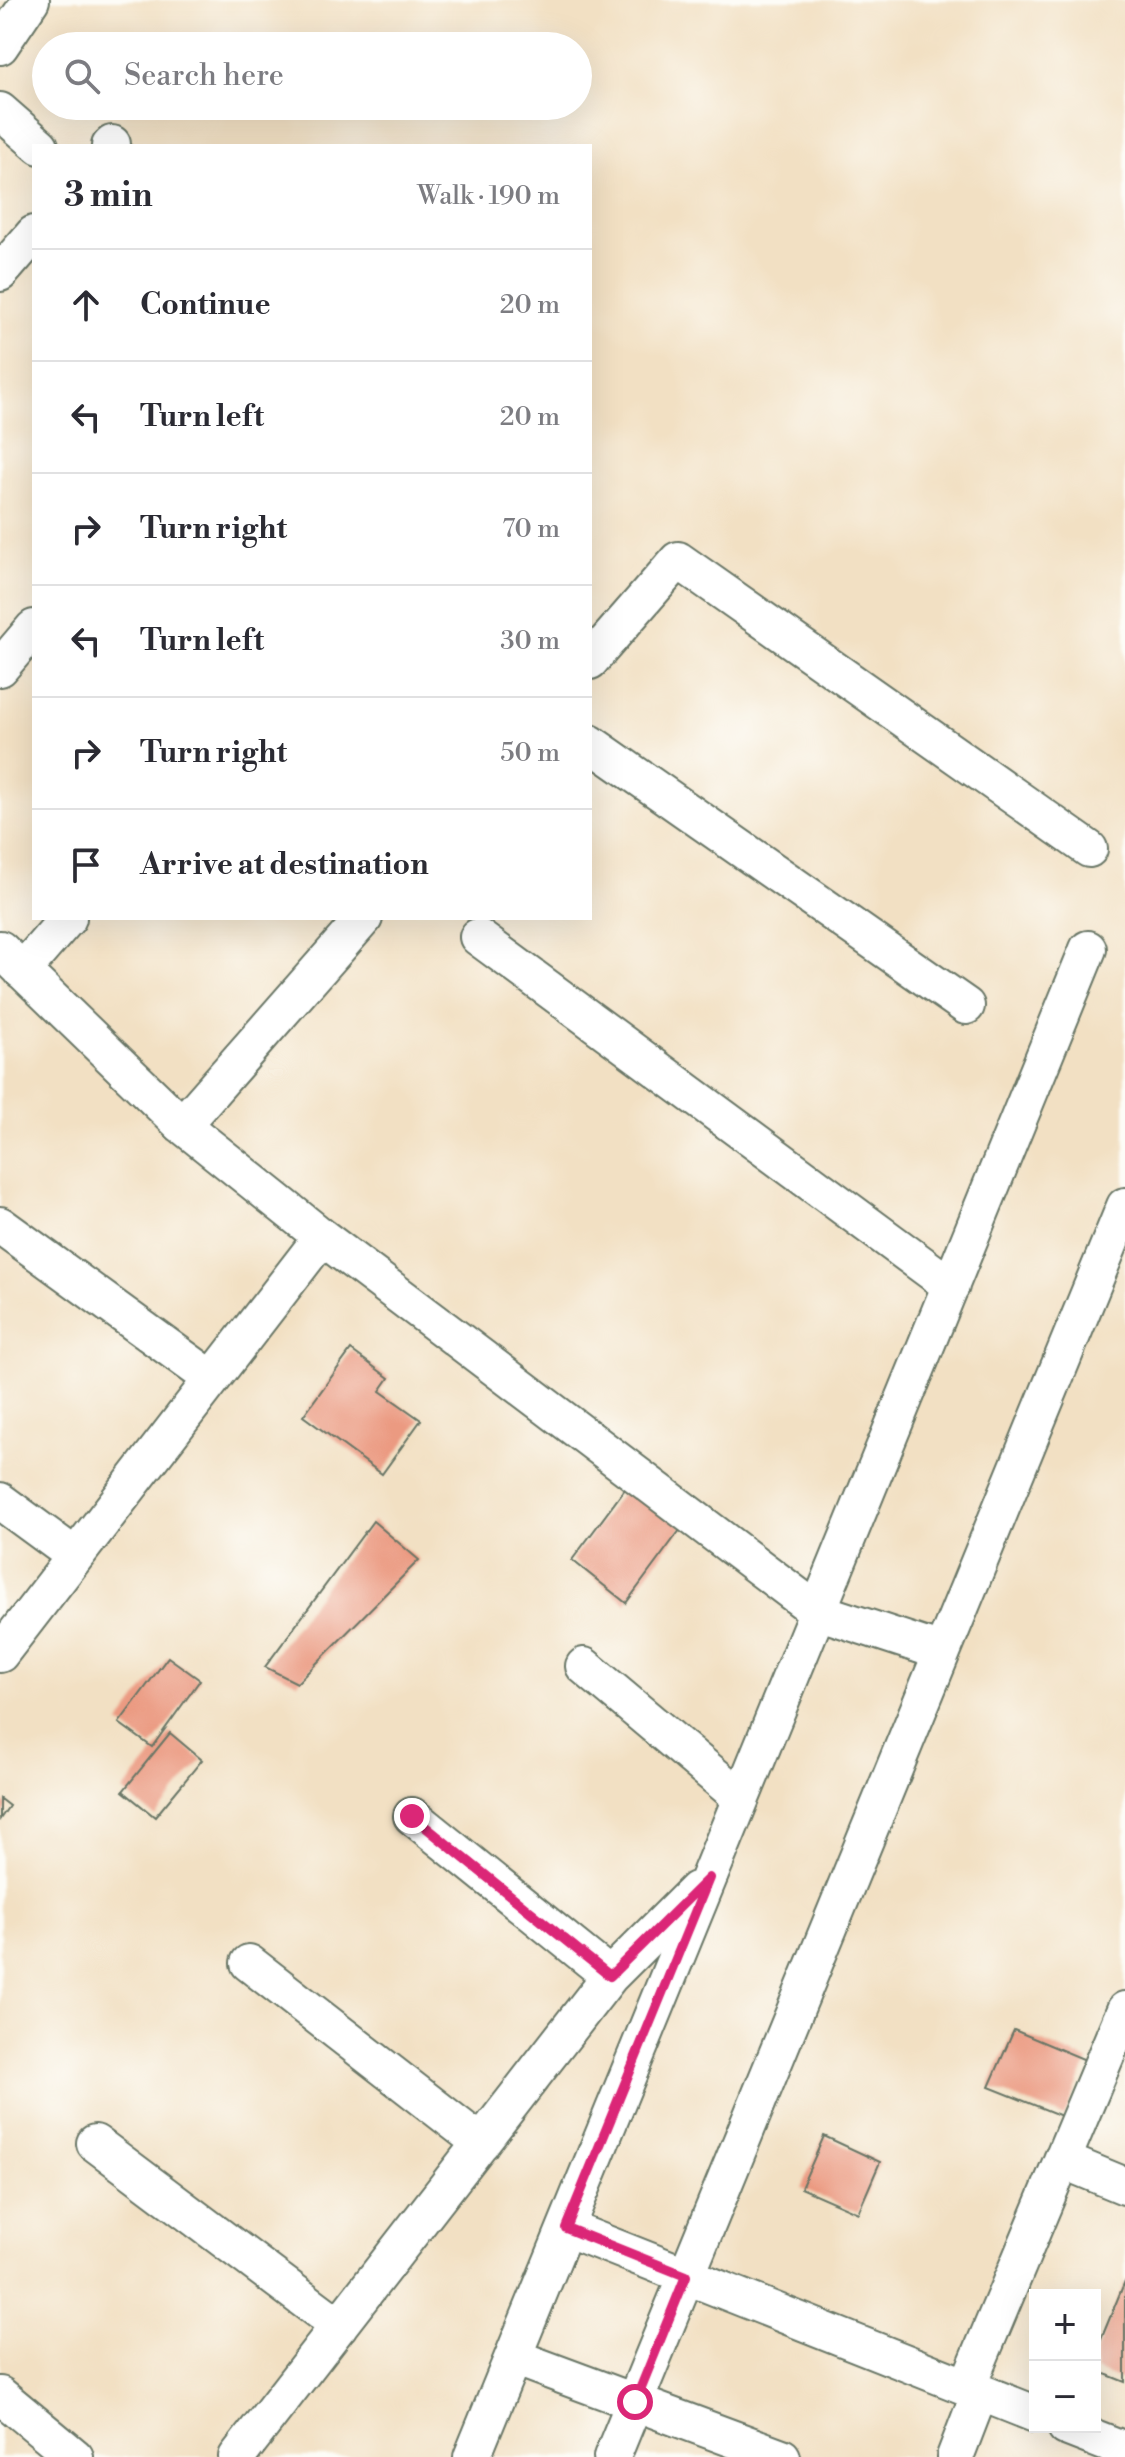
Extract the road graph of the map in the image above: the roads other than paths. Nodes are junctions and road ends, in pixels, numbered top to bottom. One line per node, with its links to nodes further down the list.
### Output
1 (31, 0): 2 (street)
2 (0, 46)
3 (0, 111): 4 (street)
4 (38, 144)
5 (32, 236): 6 (street)
6 (0, 273)
7 (32, 630): 9 (street)
8 (592, 659): 11 (street)
9 (0, 668)
10 (592, 744): 17 (street)
11 (1089, 849)
12 (65, 920): 16 (street)
13 (362, 920): 18 (street)
14 (478, 937): 22 (street)
15 (1088, 949): 22 (street)
16 (11, 960): 18 (street)
17 (966, 1006)
18 (182, 1125): 21 (street)
19 (1122, 1224): 27 (street)
20 (0, 1225): 23 (street)
21 (322, 1237): 23 (street); 26 (street)
22 (951, 1286): 26 (street)
23 (212, 1379): 25 (street)
24 (0, 1501): 25 (street)
25 (75, 1556): 28 (street)
26 (817, 1611): 27 (street); 30 (street)
27 (942, 1652): 41 (street)
28 (0, 1654)
29 (584, 1666): 30 (street)
30 (741, 1798): 32 (street)
31 (412, 1816): 34 (street)
32 (709, 1878): 34 (street); 40 (street)
33 (249, 1963): 37 (street)
34 (610, 1976): 37 (street)
35 (1125, 2010): 38 (street)
36 (95, 2143): 42 (street)
37 (481, 2143): 42 (street)
38 (1062, 2160): 39 (street); 44 (street)
39 (1125, 2186)
40 (566, 2228): 41 (street); 43 (street)
41 (686, 2276): 44 (street); 46 (street)
42 (339, 2326): 51 (street)
43 (513, 2357): 46 (street); 52 (street)
44 (974, 2390): 47 (street); 55 (street)
45 (0, 2395): 50 (street)
46 (635, 2402): 53 (street); 54 (street)
47 (1029, 2412)
48 (1081, 2433): 49 (street)
49 (1125, 2450)
50 (75, 2457)
51 (237, 2457)
52 (472, 2457)
53 (612, 2457)
54 (782, 2457)
55 (955, 2457)

